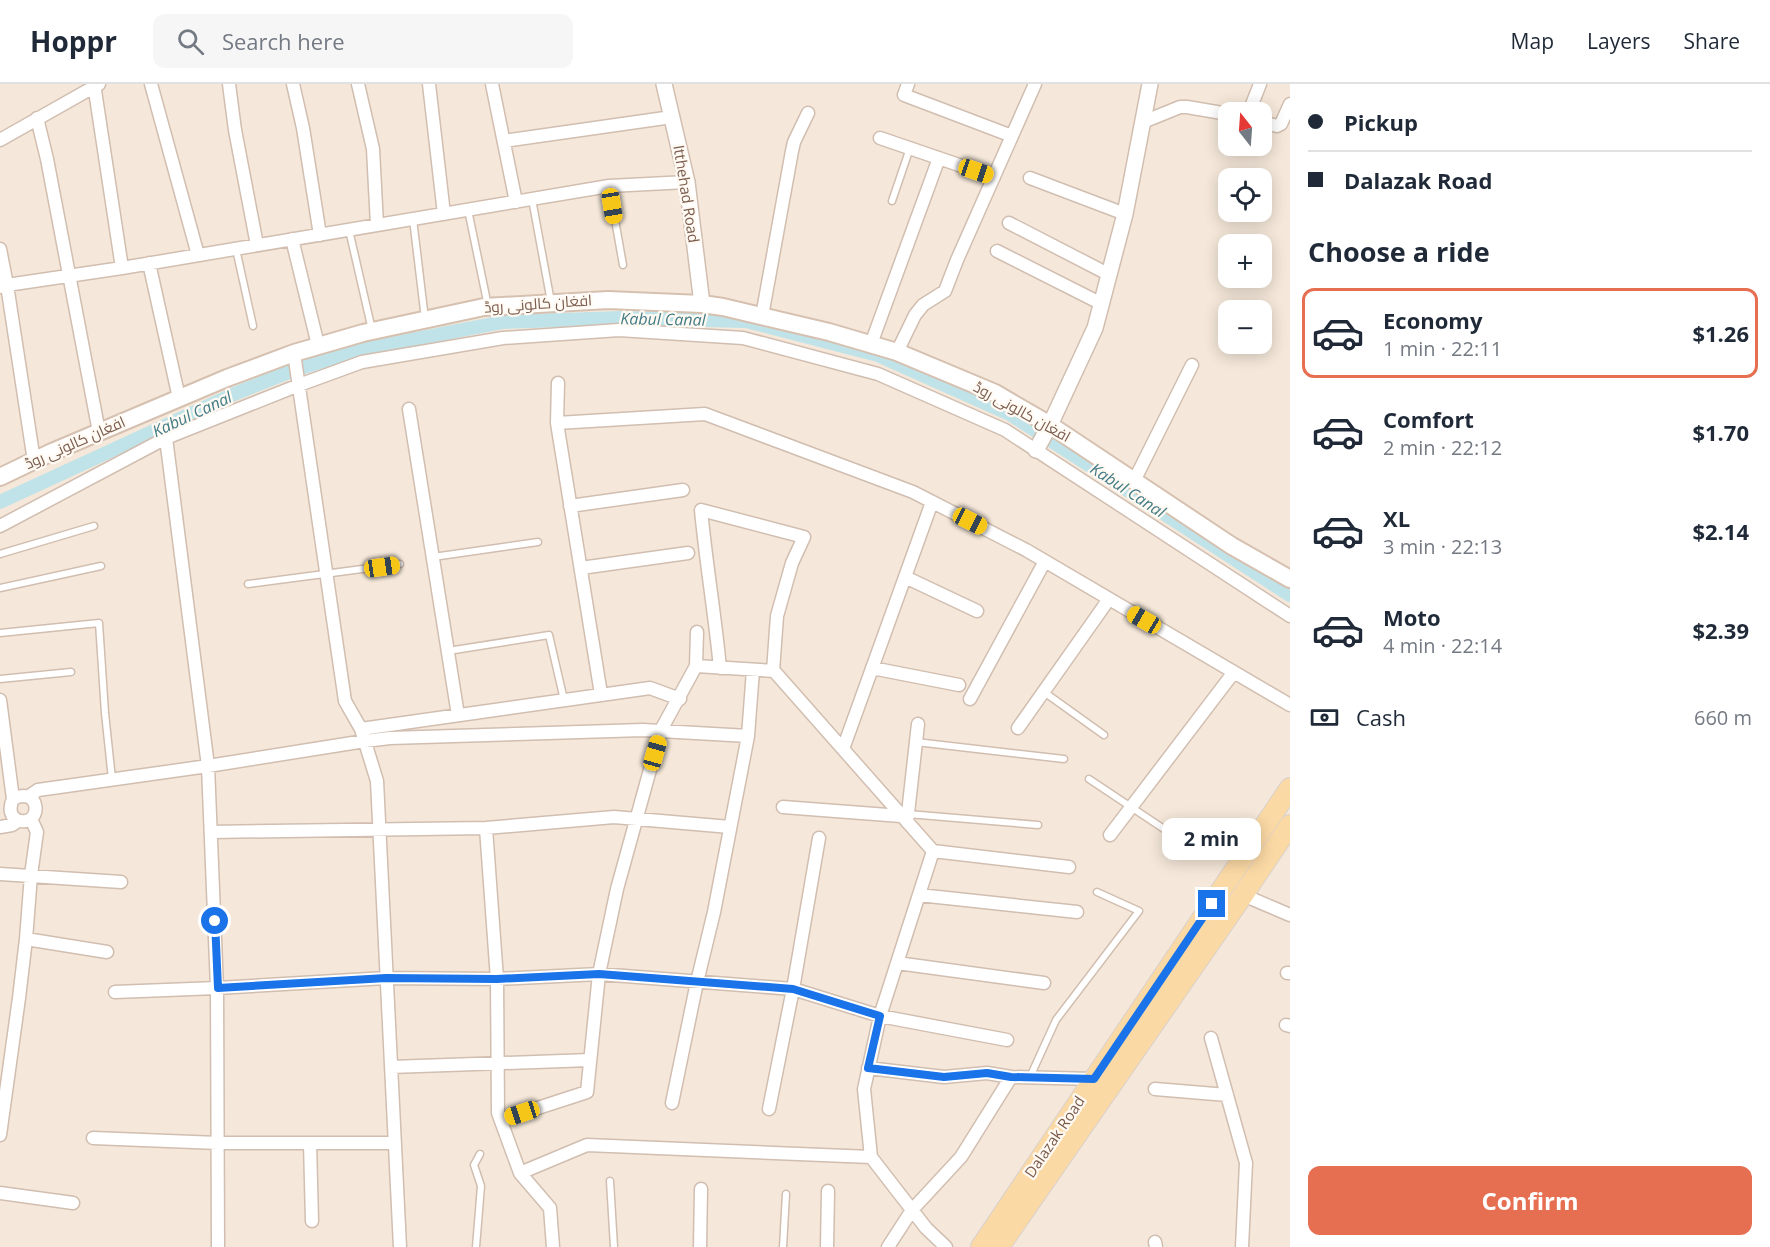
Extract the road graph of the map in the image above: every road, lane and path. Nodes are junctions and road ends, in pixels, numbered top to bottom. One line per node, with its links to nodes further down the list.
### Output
1 (96, 84): 18 (street); 50 (street)
2 (151, 84): 47 (street)
3 (229, 84): 43 (street)
4 (293, 84): 41 (street)
5 (358, 84): 39 (street)
6 (429, 84): 35 (street)
7 (492, 84): 24 (street)
8 (664, 84): 17 (street, Itthehad Road)
9 (908, 84): 21 (street)
10 (1150, 84): 19 (street)
11 (1260, 84): 13 (street)
12 (1031, 85): 21 (street)
13 (1253, 102)
14 (1290, 104): 20 (street)
15 (1218, 112): 19 (street)
16 (808, 113): 58 (street)
17 (672, 117): 24 (street); 29 (street, Itthehad Road)
18 (37, 118): 23 (street); 52 (street)
19 (1143, 122): 36 (street)
20 (1272, 125)
21 (1012, 136): 27 (street)
22 (880, 138): 25 (street)
23 (0, 140)
24 (504, 141): 33 (street)
25 (910, 148): 26 (street); 32 (lane)
26 (939, 158): 27 (street); 62 (street)
27 (994, 177): 64 (street)
28 (1030, 178): 36 (street)
29 (687, 182): 30 (street); 55 (street, Itthehad Road)
30 (609, 186): 31 (street); 49 (lane)
31 (532, 199): 33 (street); 54 (lane)
32 (892, 201)
33 (516, 202): 34 (street)
34 (468, 210): 35 (street); 57 (lane)
35 (444, 214): 37 (street)
36 (1125, 214): 51 (street)
37 (413, 219): 39 (street); 59 (lane)
38 (1009, 223): 51 (street)
39 (377, 225): 40 (street)
40 (349, 230): 41 (street); 61 (lane)
41 (320, 235): 42 (street)
42 (292, 239): 43 (street); 63 (street)
43 (257, 245): 45 (street)
44 (0, 249): 53 (street)
45 (236, 249): 47 (street); 60 (lane)
46 (997, 251): 56 (street)
47 (198, 255): 48 (street)
48 (149, 263): 50 (street); 69 (street)
49 (622, 265)
50 (122, 268): 52 (street)
51 (1110, 275): 56 (street)
52 (69, 276): 53 (street); 73 (street)
53 (3, 286): 76 (street)
54 (551, 303): 55 (main road, افغان کالونی روڈ); 57 (main road, افغان کالونی روڈ)
55 (702, 304): 58 (main road, افغان کالونی روڈ)
56 (1102, 304): 72 (street)
57 (488, 307): 59 (main road, افغان کالونی روڈ)
58 (762, 316): 62 (main road, افغان کالونی روڈ)
59 (425, 320): 61 (main road, افغان کالونی روڈ)
60 (253, 326)
61 (372, 331): 63 (main road, افغان کالونی روڈ)
62 (871, 344): 64 (main road, افغان کالونی روڈ)
63 (318, 345): 65 (main road, افغان کالونی روڈ)
64 (897, 352): 72 (main road, افغان کالونی روڈ)
65 (294, 356): 67 (street); 69 (main road, افغان کالونی روڈ)
66 (1192, 365): 78 (street)
67 (299, 383): 74 (street); 75 (street); 92 (street)
68 (558, 383): 71 (street)
69 (179, 398): 73 (main road, افغان کالونی روڈ)
70 (409, 409): 87 (street)
71 (557, 423): 80 (street); 81 (street)
72 (1050, 425): 75 (street); 78 (main road, افغان کالونی روڈ)
73 (99, 432): 76 (main road, افغان کالونی روڈ)
74 (166, 438): 82 (street); 129 (street)
75 (1036, 450): 99 (street)
76 (34, 461): 77 (main road, افغان کالونی روڈ)
77 (0, 477)
78 (1134, 481): 94 (main road, افغان کالونی روڈ)
79 (683, 490): 81 (street)
80 (932, 502): 88 (street); 93 (street)
81 (570, 506): 91 (street)
82 (0, 526)
83 (94, 526): 86 (lane)
84 (538, 542): 87 (lane)
85 (688, 553): 91 (street)
86 (0, 554)
87 (433, 558): 102 (street)
88 (1045, 561): 97 (street); 115 (street)
89 (400, 564): 92 (lane)
90 (101, 566): 96 (lane)
91 (580, 568): 113 (street)
92 (327, 574): 95 (lane); 123 (street)
93 (905, 578): 98 (street); 105 (street)
94 (1290, 579)
95 (249, 584)
96 (0, 588)
97 (1109, 599): 109 (street); 112 (street)
98 (977, 610)
99 (1290, 616)
100 (697, 632): 103 (street)
101 (0, 633): 131 (lane)
102 (447, 651): 117 (lane); 119 (street)
103 (696, 666): 104 (street); 114 (street)
104 (720, 668): 106 (street); 107 (street)
105 (872, 668): 111 (street); 127 (street)
106 (753, 670): 107 (street); 125 (street)
107 (773, 671): 127 (street)
108 (71, 672): 110 (lane)
109 (1234, 672): 118 (street); 135 (street)
110 (0, 679)
111 (959, 685)
112 (1044, 692): 121 (street); 124 (lane)
113 (601, 694): 114 (street); 117 (street)
114 (680, 699): 122 (street)
115 (970, 699)
116 (0, 700): 134 (street)
117 (564, 700): 119 (street)
118 (1290, 705)
119 (458, 715): 123 (street)
120 (918, 724): 126 (street)
121 (1018, 728)
122 (662, 730): 123 (street); 125 (street); 139 (street)
123 (363, 735): 129 (street); 146 (street)
124 (1104, 735)
125 (748, 736): 144 (street)
126 (916, 742): 128 (lane); 137 (street)
127 (843, 749): 137 (street)
128 (1064, 759)
129 (208, 766): 131 (street); 147 (street)
130 (1089, 779): 135 (lane)
131 (112, 780): 133 (street)
132 (1290, 788): 181 (main road, Dalazak Road)
133 (29, 796): 134 (street); 138 (street)
134 (13, 799): 140 (street)
135 (1131, 806): 148 (street); 150 (lane)
136 (783, 807): 137 (street)
137 (905, 817): 141 (lane); 151 (street)
138 (31, 819): 140 (street); 154 (street)
139 (636, 819): 144 (street); 145 (street); 164 (street)
140 (18, 821): 143 (street)
141 (1038, 825)
142 (1290, 825): 158 (main road, Dalazak Road)
143 (0, 827)
144 (730, 827): 167 (street)
145 (486, 828): 146 (street); 166 (street)
146 (380, 830): 147 (street); 165 (street)
147 (211, 832): 169 (street)
148 (1110, 835)
149 (819, 838): 170 (street)
150 (1185, 843)
151 (933, 851): 152 (street); 157 (street)
152 (1069, 867)
153 (0, 874): 154 (street)
154 (31, 875): 155 (street); 161 (street)
155 (121, 882)
156 (1097, 891): 180 (lane)
157 (919, 895): 159 (street); 163 (street)
158 (1243, 895): 160 (street); 181 (main road, Dalazak Road)
159 (1077, 912)
160 (1290, 915)
161 (26, 939): 162 (street); 187 (street)
162 (107, 952)
163 (897, 963): 168 (street); 172 (street)
164 (599, 974): 166 (street); 167 (street); 175 (street)
165 (386, 978): 166 (street); 169 (street); 177 (street)
166 (497, 979): 176 (street)
167 (697, 982): 170 (street); 184 (street)
168 (1044, 983)
169 (218, 988): 171 (street); 189 (street)
170 (793, 989): 172 (street); 185 (street)
171 (115, 992)
172 (880, 1016): 174 (street); 178 (street)
173 (1211, 1038): 183 (street)
174 (1007, 1040)
175 (590, 1060): 176 (street); 186 (street)
176 (498, 1064): 177 (street); 186 (street)
177 (391, 1067): 191 (street)
178 (868, 1068): 179 (street); 193 (street)
179 (1011, 1077): 180 (street); 201 (street)
180 (1029, 1077): 181 (street)
181 (1097, 1085): 213 (main road, Dalazak Road); 214 (main road, Dalazak Road)
182 (1155, 1089): 183 (street)
183 (1227, 1095): 215 (street)
184 (672, 1103)
185 (769, 1109)
186 (501, 1120): 194 (street)
187 (0, 1136)
188 (93, 1138): 189 (street)
189 (218, 1143): 190 (street); 203 (street)
190 (310, 1143): 191 (street); 202 (street)
191 (394, 1143): 204 (street)
192 (480, 1154): 205 (lane)
193 (871, 1158): 194 (street); 201 (street)
194 (520, 1173): 206 (street)
195 (610, 1181): 207 (lane)
196 (700, 1189): 208 (street)
197 (828, 1191): 210 (street)
198 (0, 1193): 200 (street)
199 (786, 1194): 209 (lane)
200 (73, 1203)
201 (912, 1210): 211 (street); 212 (street)
202 (312, 1221)
203 (218, 1247)
204 (400, 1247)
205 (476, 1247)
206 (553, 1247)
207 (614, 1247)
208 (700, 1247)
209 (783, 1247)
210 (827, 1247)
211 (888, 1247)
212 (946, 1247)
213 (981, 1247)
214 (999, 1247)
215 (1242, 1247)

